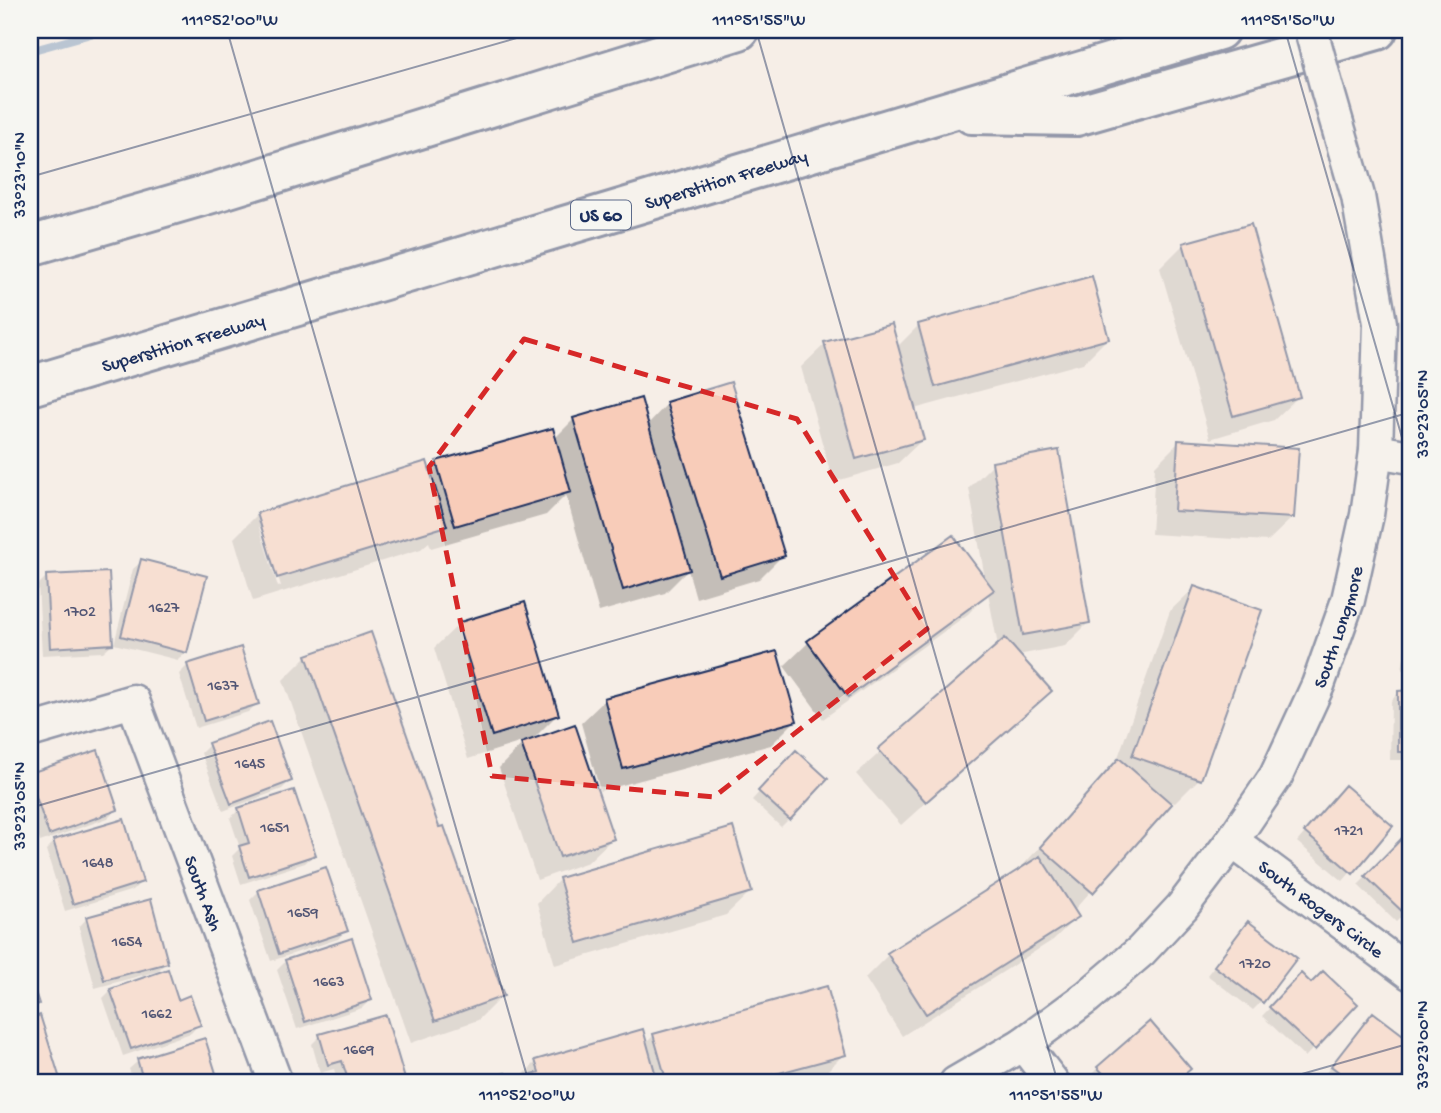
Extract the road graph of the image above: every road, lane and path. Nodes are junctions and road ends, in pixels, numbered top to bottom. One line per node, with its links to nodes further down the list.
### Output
1 (740, 30): 6 (highway)
2 (1219, 30): 5 (highway, Superstition Freeway / US 60)
3 (1311, 30): 12 (street, South Longmore, bridge)
4 (1377, 30): 5 (highway)
5 (934, 113): 9 (highway, Superstition Freeway / US 60)
6 (219, 191): 7 (highway); 8 (highway)
7 (30, 232)
8 (30, 246)
9 (268, 317): 10 (highway, Superstition Freeway / US 60); 11 (highway)
10 (30, 386)
11 (30, 393)
12 (1376, 451): 13 (street); 15 (street, South Longmore)
13 (1411, 457)
14 (30, 732): 18 (street, South Ash)
15 (1232, 841): 16 (street, South Rogers Circle); 17 (street, South Longmore)
16 (1411, 974)
17 (1023, 1044): 19 (street, South Longmore); 20 (street)
18 (276, 1083)
19 (956, 1083)
20 (1053, 1083)

